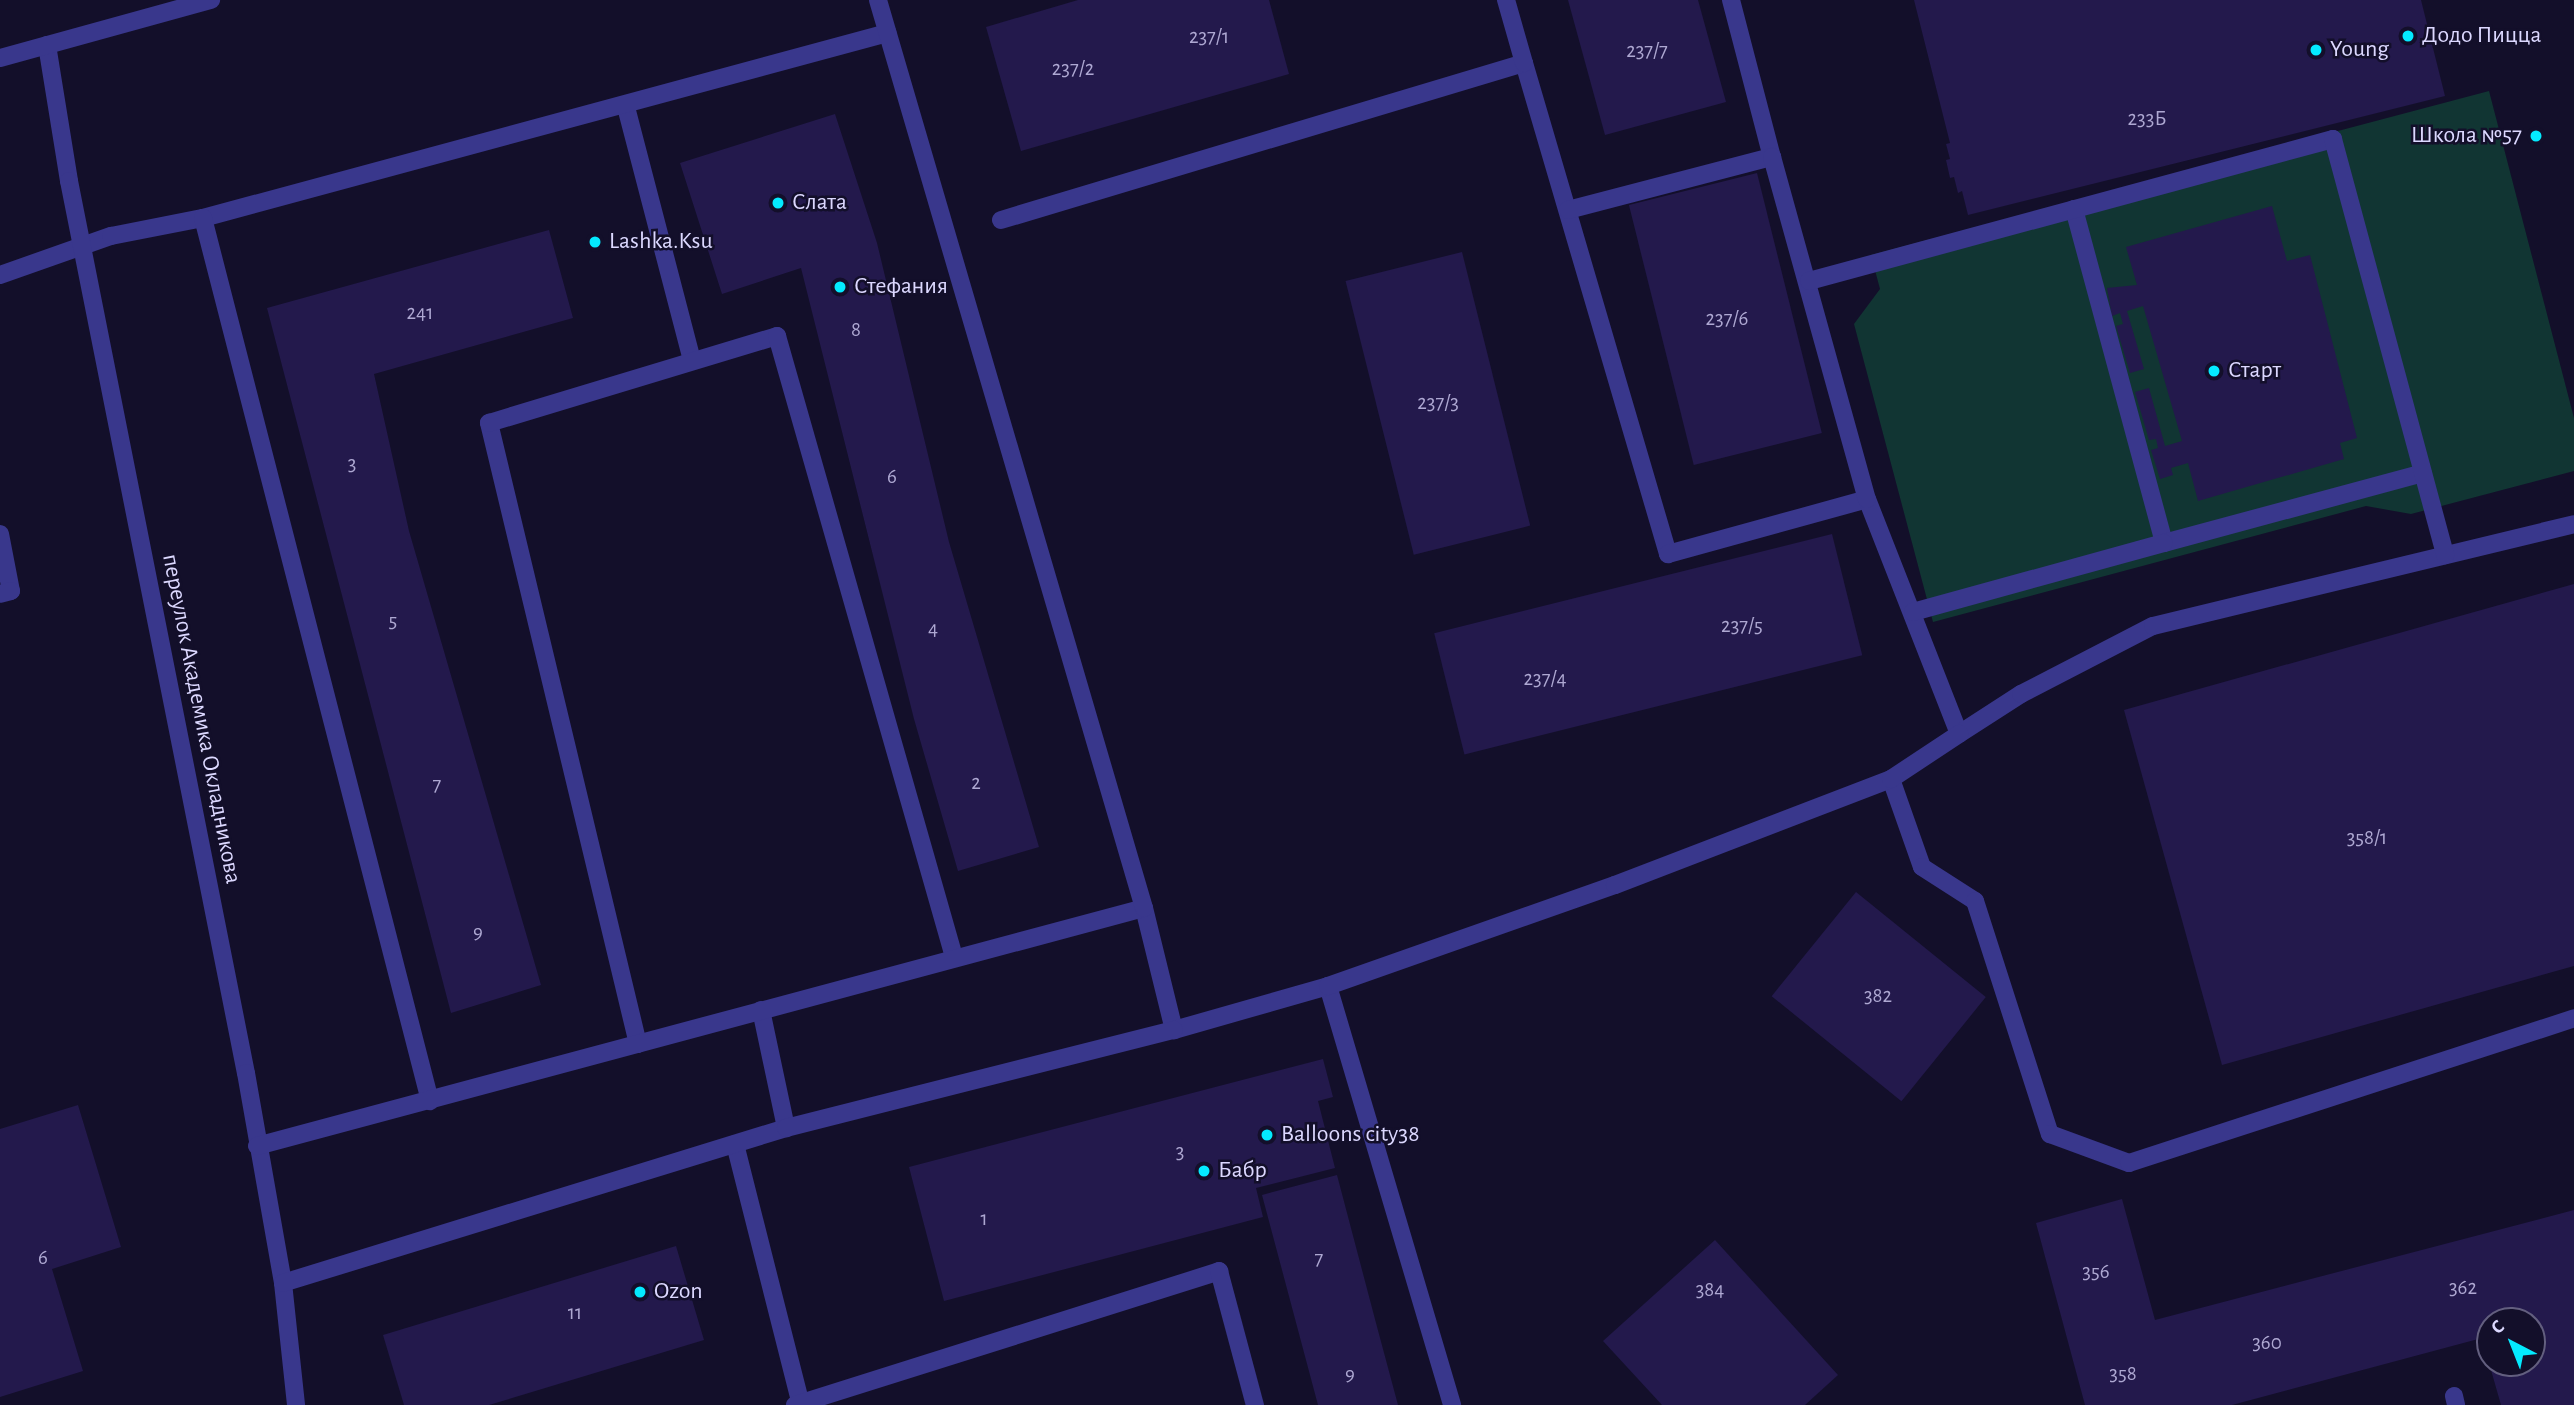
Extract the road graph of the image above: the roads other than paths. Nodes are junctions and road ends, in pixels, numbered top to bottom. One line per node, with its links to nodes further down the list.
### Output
1 (211, 0): 6 (street)
2 (878, 0): 5 (street)
3 (1506, 0): 8 (street)
4 (1731, 0): 10 (street)
5 (887, 33): 9 (street); 29 (street)
6 (47, 45): 7 (street); 15 (street, переулок Академика Окладникова)
7 (0, 58)
8 (1524, 63): 12 (street); 14 (street)
9 (626, 107): 13 (street); 18 (street)
10 (1772, 157): 12 (street); 17 (street)
11 (2074, 209): 17 (street); 19 (street); 23 (street)
12 (1568, 210): 20 (street)
13 (203, 218): 15 (street); 36 (street)
14 (1001, 220)
15 (82, 246): 16 (street); 39 (street, переулок Академика Окладникова)
16 (0, 275)
17 (1809, 281): 20 (street)
18 (692, 361): 30 (street); 35 (street)
19 (2423, 473): 23 (street); 24 (street)
20 (1867, 499): 26 (street)
21 (2574, 524): 24 (street)
22 (0, 534): 25 (street)
23 (2164, 543): 26 (street)
24 (2445, 555): 27 (street)
25 (0, 594)
26 (1913, 612): 27 (street)
27 (1959, 734): 28 (street)
28 (1891, 779): 31 (street); 33 (street)
29 (1144, 908): 30 (street); 34 (street)
30 (954, 957): 32 (street)
31 (1328, 986): 34 (street); 44 (street)
32 (761, 1010): 35 (street); 37 (street)
33 (2574, 1018)
34 (1174, 1030): 37 (street)
35 (638, 1044): 36 (street)
36 (430, 1101): 39 (street)
37 (786, 1128): 38 (street)
38 (735, 1144): 40 (street); 41 (street)
39 (257, 1146): 40 (street, переулок Академика Окладникова)
40 (283, 1283): 42 (street, переулок Академика Окладникова)
41 (799, 1404): 43 (street)
42 (296, 1405)
43 (1255, 1405)
44 (1452, 1405)

